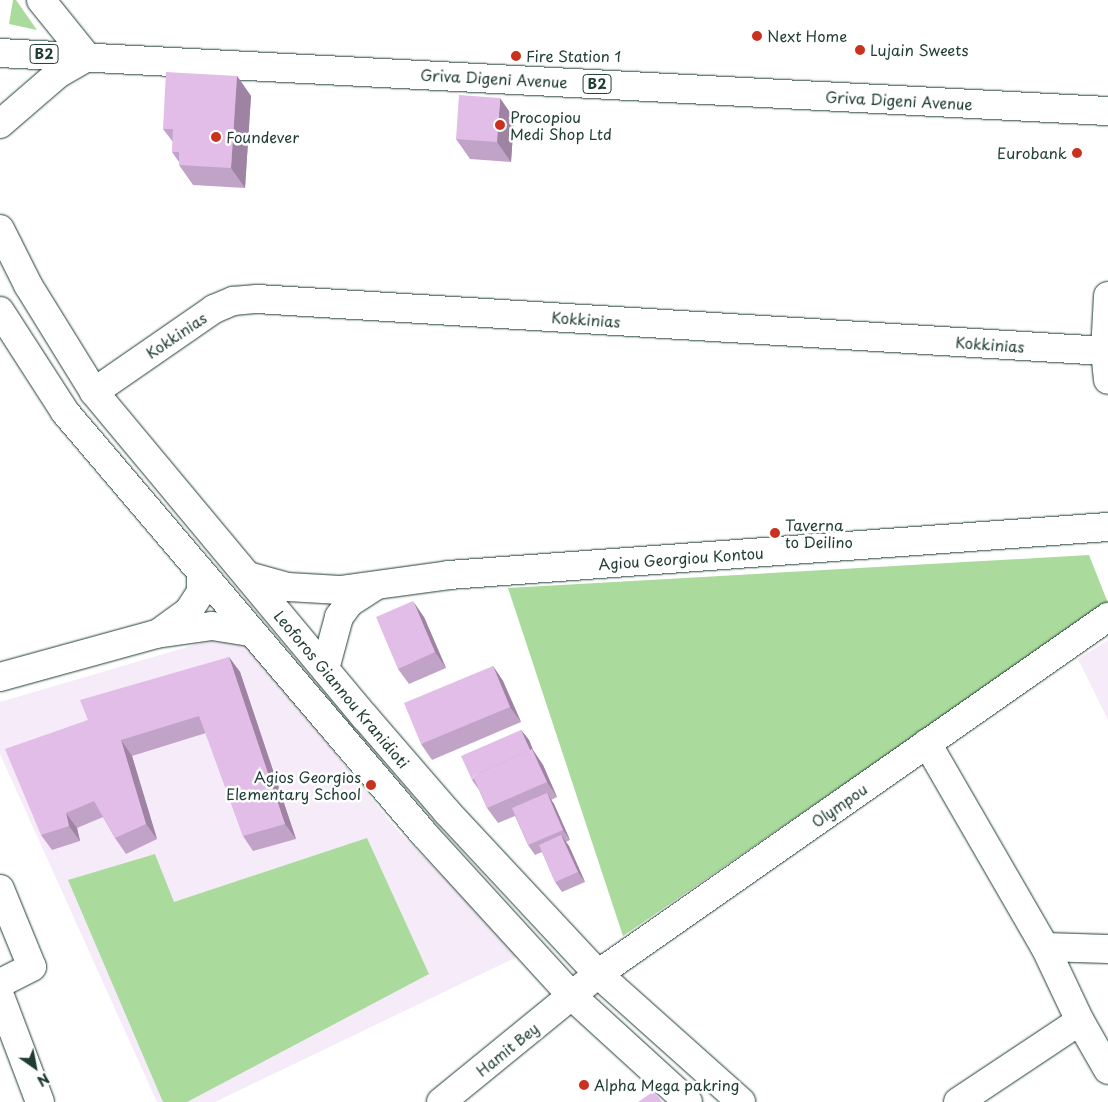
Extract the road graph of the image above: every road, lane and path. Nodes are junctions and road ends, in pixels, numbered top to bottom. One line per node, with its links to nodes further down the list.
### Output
1 (41, 0): 3 (main road)
2 (0, 53): 3 (main road, Griva Digeni Avenue / B2)
3 (87, 57): 4 (main road, Griva Digeni Avenue / B2); 5 (main road)
4 (1108, 111)
5 (0, 124)
6 (0, 229): 11 (main road, Leoforos Giannou Kranidioti)
7 (1108, 296): 9 (main road)
8 (0, 311): 13 (main road, Leoforos Giannou Kranidioti)
9 (1105, 351): 10 (main road); 11 (main road, Kokkinias)
10 (1108, 380)
11 (94, 392): 14 (main road, Leoforos Giannou Kranidioti)
12 (1108, 527): 15 (main road, Agiou Georgiou Kontou)
13 (201, 574): 17 (main road, Leoforos Giannou Kranidioti); 18 (main road)
14 (248, 576): 15 (main road, Agiou Georgiou Kontou); 19 (main road, Leoforos Giannou Kranidioti)
15 (375, 586): 19 (main road, Agiou Georgiou Kontou)
16 (1108, 616): 21 (main road, Olympou)
17 (250, 632): 18 (main road); 28 (main road, Leoforos Giannou Kranidioti)
18 (156, 634): 20 (main road)
19 (325, 669): 25 (main road, Leoforos Giannou Kranidioti)
20 (0, 677)
21 (927, 743): 23 (main road); 25 (main road, Olympou)
22 (0, 889): 26 (main road)
23 (1045, 948): 24 (main road); 29 (main road)
24 (1108, 949)
25 (598, 974): 28 (main road, Olympou); 34 (main road, Leoforos Giannou Kranidioti)
26 (0, 983)
27 (0, 996): 31 (main road)
28 (572, 996): 32 (main road, Hamit Bey); 33 (main road, Leoforos Giannou Kranidioti)
29 (1080, 1022): 30 (main road); 35 (main road)
30 (1108, 1070)
31 (40, 1102)
32 (441, 1102)
33 (688, 1102)
34 (741, 1102)
35 (958, 1102)

